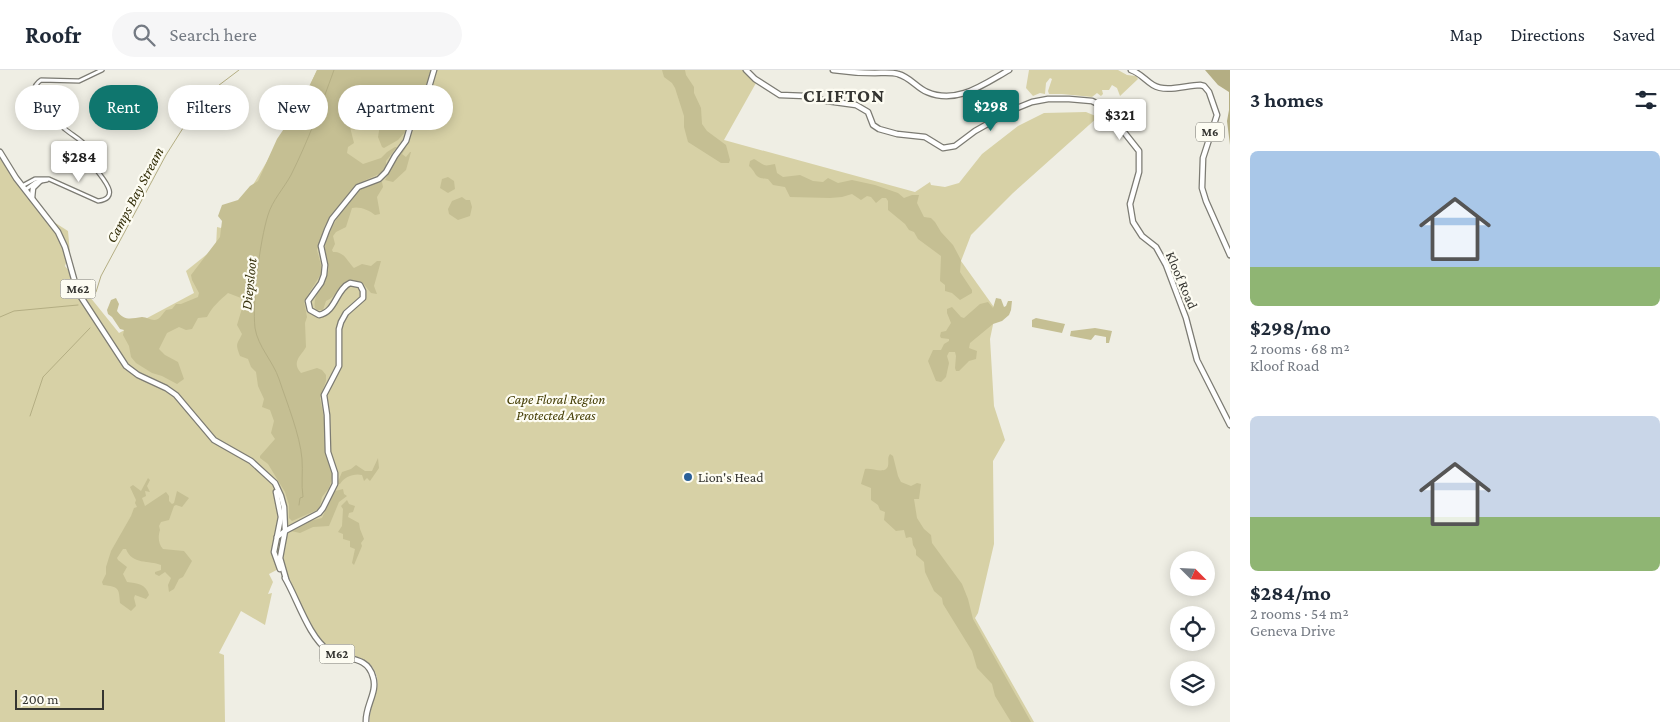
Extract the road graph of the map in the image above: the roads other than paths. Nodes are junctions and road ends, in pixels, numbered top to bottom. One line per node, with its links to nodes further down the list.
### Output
1 (102, 70): 9 (street)
2 (434, 70): 15 (main road)
3 (746, 70): 13 (main road, Kloof Road)
4 (833, 70): 5 (main road)
5 (1009, 70)
6 (1131, 70): 12 (main road, M6)
7 (0, 152): 10 (main road, M62)
8 (40, 181): 9 (street); 10 (street); 11 (main road)
9 (55, 181): 10 (street)
10 (24, 188): 11 (main road, M62)
11 (32, 200): 14 (main road, M62)
12 (1230, 255)
13 (1230, 424)
14 (264, 471): 15 (main road, M62); 16 (main road, M62)
15 (284, 531): 16 (main road); 17 (main road, M62)
16 (276, 538): 17 (main road); 19 (main road, M62)
17 (283, 541): 18 (main road, M62)
18 (281, 548): 19 (main road); 20 (main road, M62)
19 (274, 549): 20 (main road, M62)
20 (286, 579): 21 (main road, M62)
21 (366, 722)

